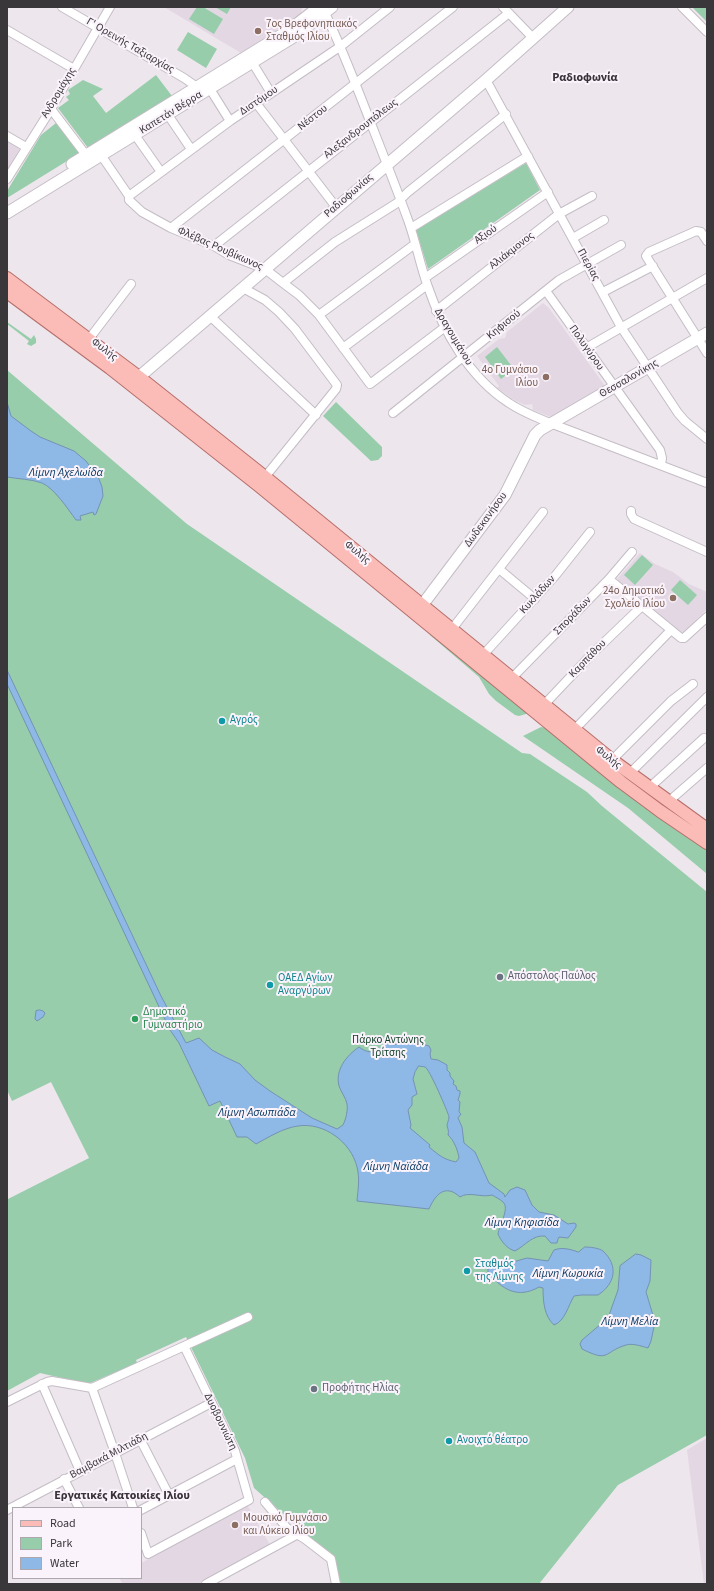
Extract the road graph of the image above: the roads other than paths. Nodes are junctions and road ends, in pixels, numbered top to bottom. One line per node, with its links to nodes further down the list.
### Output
1 (62, 7): 9 (street, Γ' Ορεινής Ταξιαρχίας)
2 (110, 7): 9 (street, Ανδρομάχης)
3 (390, 7): 13 (street, Διστόμου)
4 (453, 7): 17 (street, Νέστου)
5 (568, 7): 12 (street, Ραδιοφωνίας)
6 (682, 7): 11 (street)
7 (320, 9): 13 (street, Δραγουμάνου); 14 (street, Καπετάν Βέρρα); 18 (street, Καπετάν Βέρρα)
8 (506, 10): 12 (street); 26 (street, Αλεξανδρουπόλεως)
9 (98, 27): 15 (street, Ανδρομάχης); 18 (street, Γ' Ορεινής Ταξιαρχίας)
10 (7, 30): 15 (street)
11 (707, 32)
12 (533, 38): 16 (street, Ραδιοφωνίας)
13 (341, 46): 17 (street, Δραγουμάνου); 20 (street, Διστόμου)
14 (252, 62): 19 (street, Καπετάν Βέρρα); 20 (street)
15 (74, 70): 22 (street, Ανδρομάχης)
16 (486, 80): 23 (street, Πιερίας); 35 (street, Ραδιοφωνίας)
17 (356, 84): 26 (street, Δραγουμάνου); 29 (street, Νέστου)
18 (197, 87): 34 (street, Καπετάν Βέρρα)
19 (210, 89): 24 (street, Καπετάν Βέρρα); 25 (street)
20 (271, 93): 21 (street, Διστόμου)
21 (256, 103): 25 (street, Διστόμου); 29 (street)
22 (51, 109): 30 (street, Ανδρομάχης); 34 (street)
23 (506, 114): 33 (street, Πιερίας); 43 (street)
24 (168, 115): 27 (street, Καπετάν Βέρρα); 31 (street)
25 (230, 121): 31 (street, Διστόμου)
26 (371, 122): 35 (street, Δραγουμάνου); 36 (street, Αλεξανδρουπόλεως)
27 (135, 135): 32 (street, Καπετάν Βέρρα); 38 (street)
28 (7, 136): 30 (street)
29 (284, 140): 36 (street); 49 (street, Νέστου)
30 (26, 147): 39 (street, Ανδρομάχης)
31 (191, 149): 38 (street, Διστόμου)
32 (101, 155): 34 (street, Καπετάν Βέρρα); 41 (street, Φλέβας Ρουβίκωνος)
33 (528, 156): 40 (street, Πιερίας); 50 (street)
34 (85, 160): 37 (street, Καπετάν Βέρρα)
35 (387, 164): 43 (street, Δραγουμάνου); 45 (street, Ραδιοφωνίας)
36 (308, 171): 45 (street); 55 (street, Αλεξανδρουπόλεως)
37 (66, 172): 44 (street, Καπετάν Βέρρα); 46 (street, Καπετάν Βέρρα)
38 (161, 172): 41 (street, Διστόμου)
39 (7, 179)
40 (548, 192): 47 (street, Πιερίας); 62 (street, Αξιού)
41 (129, 196): 49 (street, Φλέβας Ρουβίκωνος)
42 (592, 196): 47 (street, Αλιάκμονος)
43 (400, 199): 50 (street, Δραγουμάνου); 61 (street)
44 (7, 204)
45 (336, 207): 58 (street, Ραδιοφωνίας)
46 (7, 213)
47 (559, 214): 51 (street, Πιερίας); 69 (street, Αλιάκμονος)
48 (604, 220): 51 (street)
49 (172, 228): 55 (street, Φλέβας Ρουβίκωνος)
50 (411, 228): 53 (street, Δραγουμάνου)
51 (573, 238): 56 (street, Πιερίας)
52 (707, 241): 57 (street)
53 (415, 244): 62 (street, Δραγουμάνου); 70 (street)
54 (621, 245): 56 (street, Κηφισού)
55 (214, 246): 58 (street, Φλέβας Ρουβίκωνος)
56 (588, 263): 65 (street, Κηφισού); 67 (street, Πιερίας)
57 (653, 266): 67 (street); 68 (street)
58 (265, 269): 61 (street, Φλέβας Ρουβίκωνος); 64 (street, Ραδιοφωνίας)
59 (7, 278): 75 (main road, Φυλής)
60 (707, 278): 68 (street)
61 (283, 282): 70 (street, Φλέβας Ρουβίκωνος)
62 (426, 282): 69 (street, Δραγουμάνου); 76 (street, Αξιού)
63 (131, 284): 75 (street)
64 (243, 288): 71 (street, Ραδιοφωνίας); 84 (street)
65 (546, 291): 77 (street, Πολυγύρου); 79 (street, Κηφισού)
66 (7, 292): 81 (main road, Φυλής)
67 (603, 292): 73 (street, Πιερίας)
68 (672, 298): 73 (street); 74 (street)
69 (436, 311): 72 (street, Δραγουμάνου)
70 (319, 315): 76 (street, Φλέβας Ρουβίκωνος)
71 (210, 316): 81 (street, Ραδιοφωνίας); 84 (street)
72 (445, 327): 76 (street, Φλέβας Ρουβίκωνος); 79 (street, Δραγουμάνου)
73 (621, 327): 77 (street); 80 (street, Πιερίας)
74 (702, 336): 78 (street); 80 (street, Θεσσαλονίκης)
75 (89, 339): 81 (main road, Φυλής)
76 (343, 348)
77 (586, 348): 82 (street, Πολυγύρου)
78 (707, 353)
79 (464, 358): 83 (street, Κηφισού); 85 (street, Δραγουμάνου)
80 (648, 369): 82 (street, Θεσσαλονίκης); 86 (street, Πιερίας)
81 (135, 381): 88 (main road, Φυλής); 99 (main road, Φυλής)
82 (614, 388): 85 (street, Θεσσαλονίκης); 87 (street, Πολυγύρου)
83 (393, 413)
84 (316, 414): 88 (street)
85 (550, 423): 87 (street, Δραγουμάνου); 99 (street, Δωδεκανήσου)
86 (707, 439)
87 (661, 465): 89 (street, Δραγουμάνου)
88 (265, 477): 99 (main road, Φυλής)
89 (707, 483)
90 (631, 510): 94 (street)
91 (543, 512): 95 (street)
92 (590, 532): 97 (street, Κυκλάδων)
93 (632, 552): 96 (street, Σποράδων)
94 (707, 552)
95 (499, 569): 97 (street); 101 (street)
96 (609, 579): 98 (street); 104 (street, Σποράδων)
97 (535, 599): 103 (street, Κυκλάδων)
98 (642, 606): 102 (street); 107 (street, Καρπάθου)
99 (419, 610): 101 (main road, Φυλής); 107 (main road, Φυλής)
100 (707, 617): 102 (street)
101 (452, 629): 103 (main road, Φυλής)
102 (671, 630): 108 (street)
103 (483, 655): 104 (main road, Φυλής)
104 (512, 678): 107 (main road, Φυλής)
105 (693, 684): 110 (street)
106 (706, 699): 112 (street)
107 (540, 709): 108 (main road, Φυλής); 116 (main road, Φυλής)
108 (574, 730): 110 (main road, Φυλής)
109 (704, 738): 113 (street)
110 (612, 760): 112 (main road, Φυλής)
111 (707, 768): 114 (street)
112 (629, 774): 113 (main road, Φυλής)
113 (649, 788): 114 (main road, Φυλής)
114 (668, 802): 115 (main road, Φυλής)
115 (707, 829)
116 (707, 843)
117 (248, 1317): 118 (street)
118 (184, 1346): 120 (street); 122 (street, Δυοβουνιώτη)
119 (42, 1384): 120 (street); 121 (street); 126 (street)
120 (92, 1388): 124 (street)
121 (7, 1402)
122 (211, 1403): 123 (street, Βαμβακά Μιλτιάδη); 125 (street, Δυοβουνιώτη)
123 (140, 1439): 124 (street, Βαμβακά Μιλτιάδη); 128 (street)
124 (115, 1453): 126 (street, Βαμβακά Μιλτιάδη); 132 (street)
125 (237, 1459): 128 (street); 135 (street, Δυοβουνιώτη)
126 (80, 1470): 127 (street, Βαμβακά Μιλτιάδη)
127 (64, 1479): 130 (street, Βαμβακά Μιλτιάδη); 131 (street)
128 (169, 1495): 133 (street)
129 (265, 1502): 134 (street)
130 (13, 1507)
131 (78, 1507)
132 (133, 1507)
133 (142, 1509)
134 (298, 1534): 136 (street); 137 (street)
135 (142, 1536)
136 (206, 1584)
137 (336, 1584)

